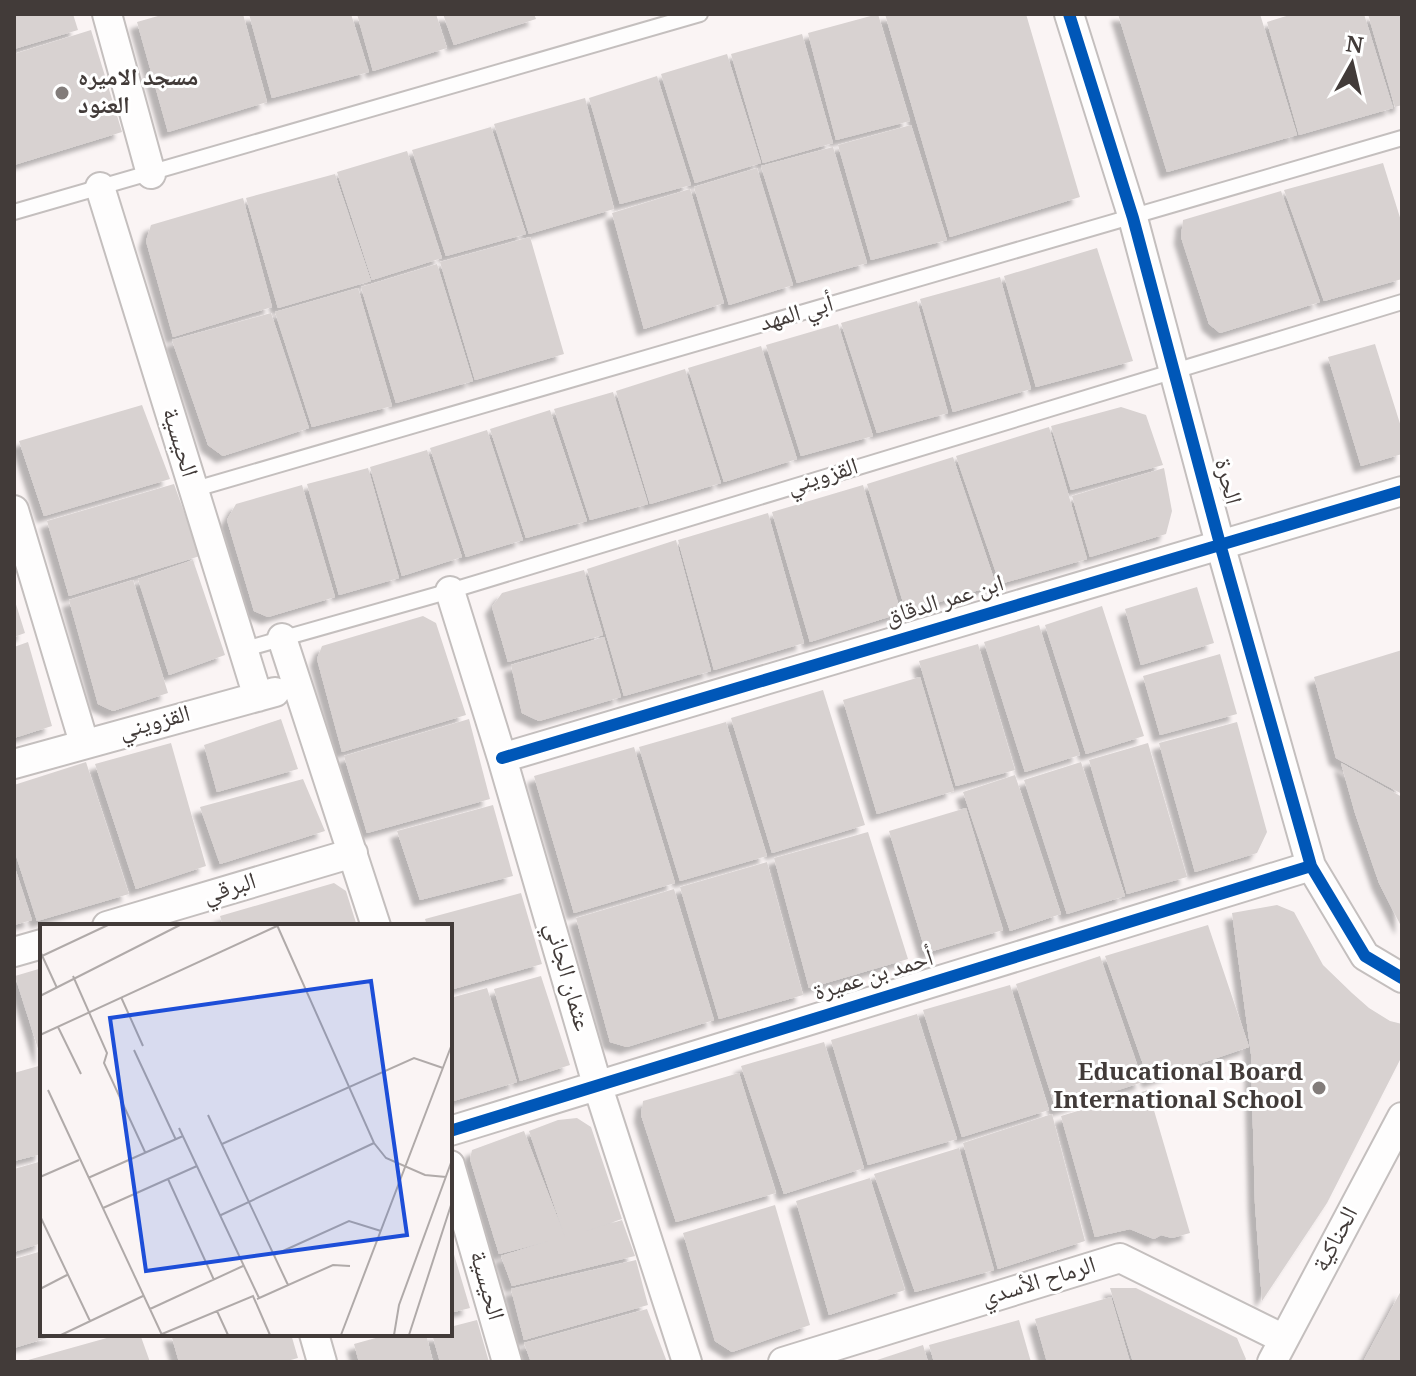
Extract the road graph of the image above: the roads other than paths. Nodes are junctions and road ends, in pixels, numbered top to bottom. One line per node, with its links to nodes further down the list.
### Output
1 (107, 14): 5 (street)
2 (700, 14): 5 (lane)
3 (1069, 14): 8 (street, الحرة)
4 (1402, 138): 8 (lane, أبي المهد)
5 (151, 174): 6 (lane)
6 (100, 187): 7 (lane); 11 (street, الحيسية)
7 (14, 212)
8 (1133, 218): 10 (street, الحرة); 11 (lane, أبي المهد)
9 (1402, 302): 10 (lane, القزويني)
10 (1174, 371): 14 (street, الحرة); 15 (lane, القزويني)
11 (192, 490): 17 (street, الحيسية)
12 (1402, 491): 14 (street, ابن عمر الدقاق)
13 (14, 510): 20 (street)
14 (1220, 544): 21 (street, ابن عمر الدقاق); 24 (street, الحرة)
15 (450, 591): 16 (lane, القزويني); 21 (street, عثمان الجاني)
16 (282, 638): 17 (lane, القزويني); 18 (street)
17 (242, 650): 19 (street, الحيسية)
18 (296, 685): 19 (street, القزويني); 23 (street)
19 (258, 697): 20 (street, القزويني)
20 (84, 743): 22 (street, القزويني)
21 (502, 758): 31 (street, عثمان الجاني)
22 (14, 764)
23 (353, 853): 25 (street, البرقي); 27 (street)
24 (1311, 866): 30 (street, الحرة); 31 (street, أحمد بن عميرة)
25 (188, 915): 26 (street, البرقي)
26 (122, 924)
27 (375, 924)
28 (40, 945): 29 (street)
29 (14, 952)
30 (1402, 978)
31 (597, 1084): 33 (street, أحمد بن عميرة); 39 (street, عثمان الجاني)
32 (1402, 1117): 36 (street, الحناكية)
33 (452, 1130)
34 (452, 1172): 38 (street, الحيسية)
35 (315, 1336): 37 (street)
36 (1278, 1350): 40 (street, الرماح الأسدي)
37 (322, 1362)
38 (507, 1362)
39 (687, 1362)
40 (783, 1362)

